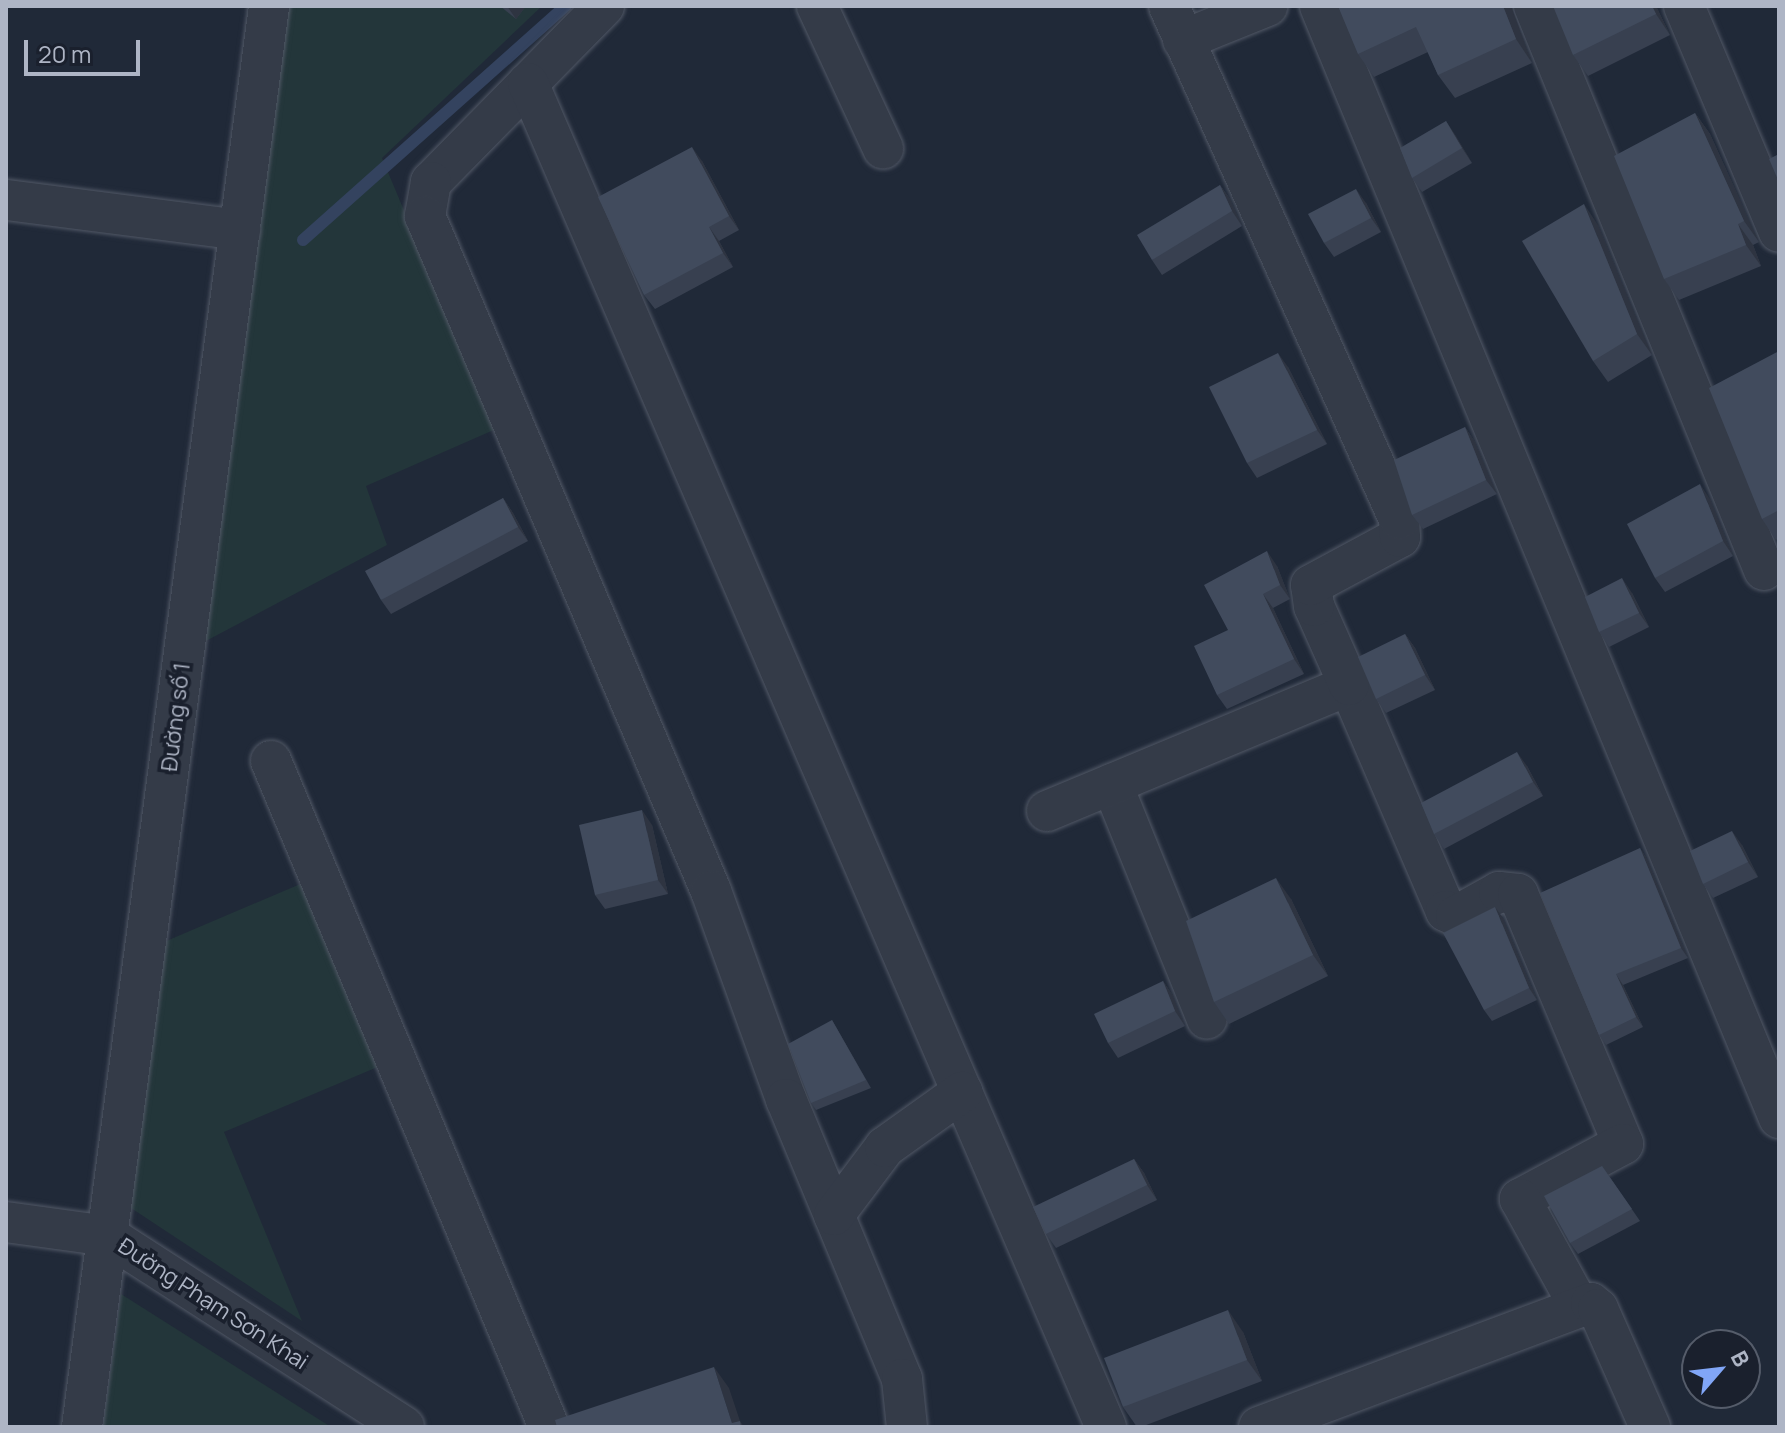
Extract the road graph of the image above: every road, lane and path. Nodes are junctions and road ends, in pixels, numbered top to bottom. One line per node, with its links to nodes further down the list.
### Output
1 (269, 6): 12 (street, Đường số 1)
2 (604, 6): 9 (street)
3 (817, 6): 10 (street)
4 (1267, 6): 8 (street)
5 (1320, 6): 21 (street)
6 (1534, 6): 14 (street)
7 (1684, 6): 13 (street)
8 (1176, 23): 15 (street)
9 (528, 83): 20 (street); 22 (street)
10 (883, 148)
11 (6, 200): 12 (street)
12 (240, 230): 24 (street, Đường số 1)
13 (1779, 232)
14 (1764, 570)
15 (1349, 685): 17 (street); 25 (street)
16 (271, 761): 28 (street)
17 (1112, 784): 18 (street); 19 (street)
18 (1047, 811)
19 (1207, 1019)
20 (962, 1092): 22 (street); 30 (street)
21 (1779, 1118)
22 (834, 1215): 29 (street)
23 (6, 1222): 24 (street, Đường Phạm Sơn Khai)
24 (108, 1236): 26 (street, Đường số 1); 27 (street, Đường Phạm Sơn Khai)
25 (1578, 1304): 31 (street); 32 (street)
26 (82, 1427)
27 (404, 1427)
28 (549, 1427)
29 (907, 1427)
30 (1106, 1427)
31 (1259, 1427)
32 (1650, 1427)

